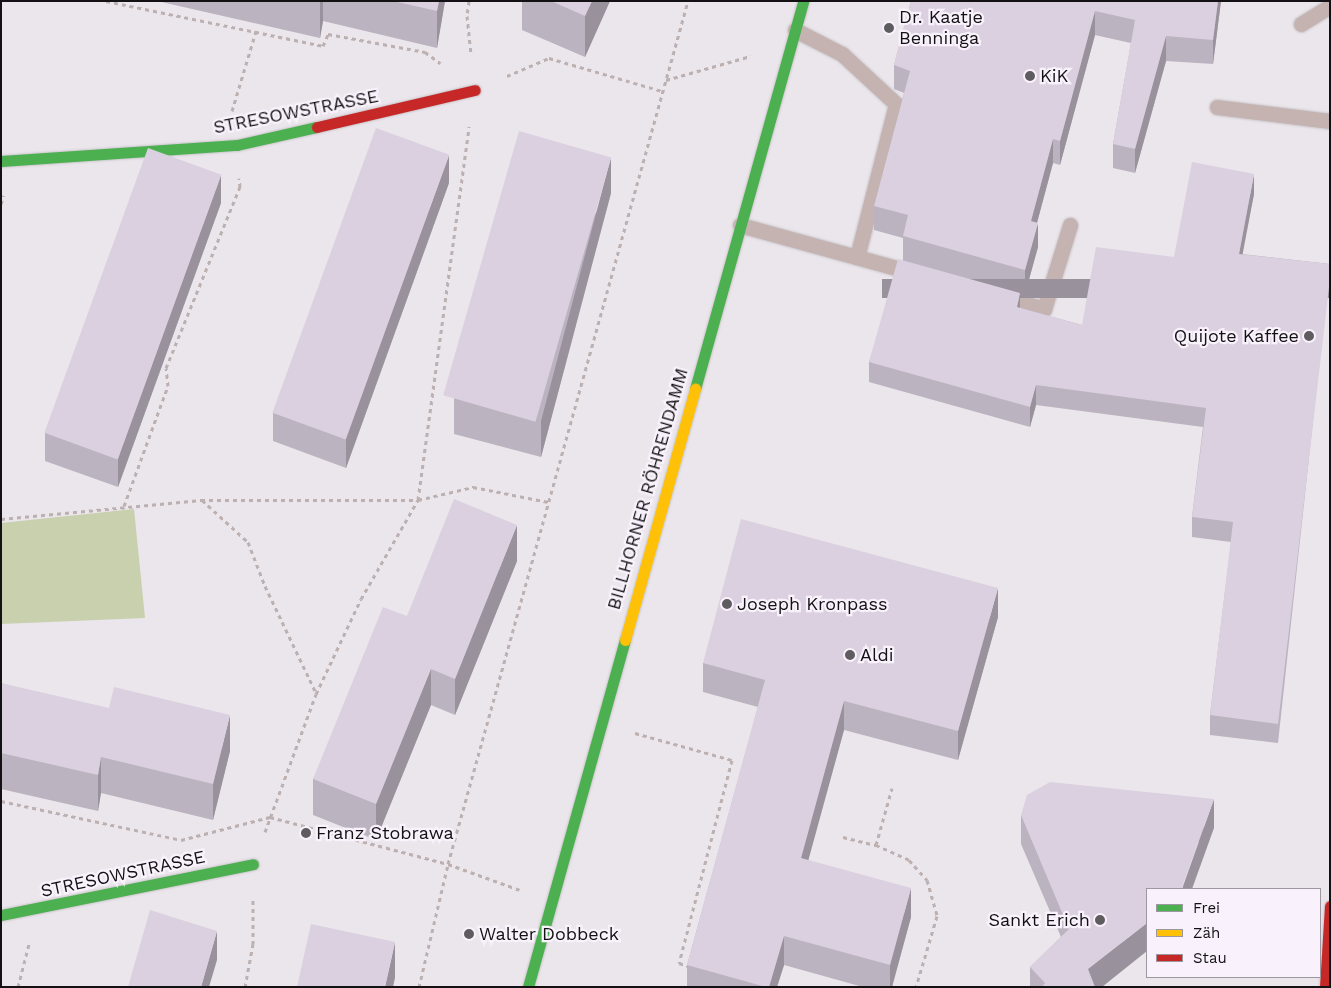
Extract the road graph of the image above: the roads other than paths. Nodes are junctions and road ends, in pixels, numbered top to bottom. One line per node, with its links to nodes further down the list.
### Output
1 (803, 1): 4 (street, BILLHORNER RÖHRENDAMM)
2 (1330, 6): 3 (lane)
3 (1301, 24)
4 (795, 30): 9 (street, BILLHORNER RÖHRENDAMM); 11 (lane)
5 (475, 90): 8 (street, STRESOWSTRASSE)
6 (1217, 107): 7 (lane)
7 (1330, 121)
8 (1, 161)
9 (740, 225): 11 (lane); 17 (street, BILLHORNER RÖHRENDAMM)
10 (1070, 225): 13 (lane)
11 (857, 257): 12 (lane)
12 (932, 278)
13 (988, 293)
14 (253, 864): 16 (street, STRESOWSTRASSE)
15 (1330, 906): 18 (street)
16 (1, 915)
17 (528, 987)
18 (1325, 987)

